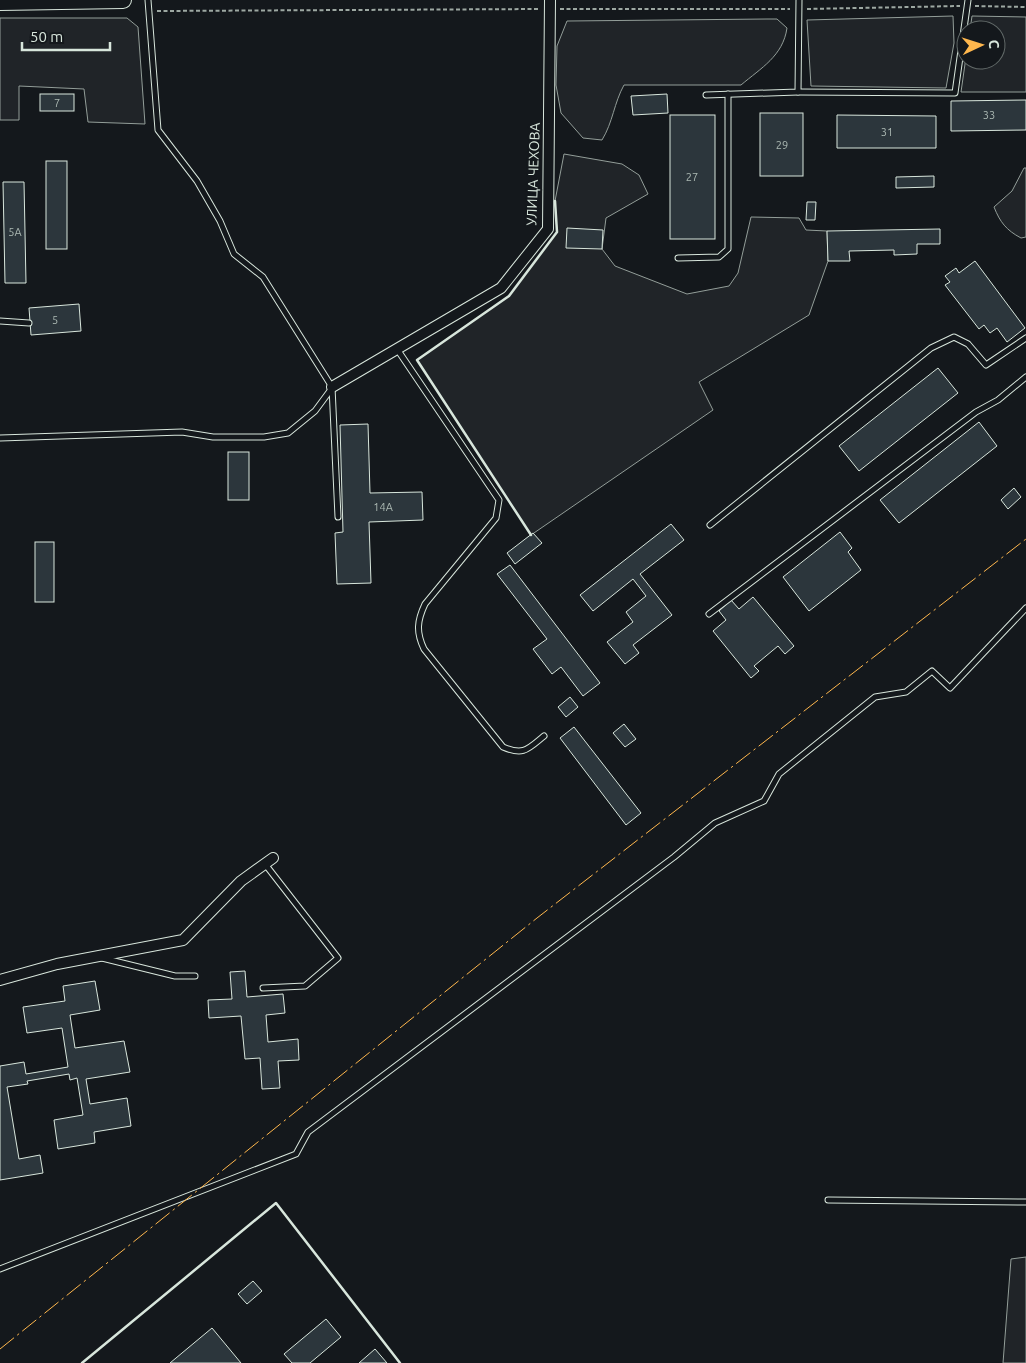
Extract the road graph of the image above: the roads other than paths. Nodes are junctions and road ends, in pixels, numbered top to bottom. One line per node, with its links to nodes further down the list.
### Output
1 (122, 0): 5 (main road)
2 (148, 0): 16 (lane)
3 (799, 0): 7 (lane)
4 (968, 0): 7 (lane)
5 (0, 2)
6 (550, 5): 14 (street, УЛИЦА ЧЕХОВА)
7 (798, 92): 8 (lane)
8 (728, 94): 9 (lane); 10 (lane)
9 (706, 95)
10 (678, 258)
11 (0, 321): 12 (lane)
12 (29, 323)
13 (1026, 338): 19 (lane)
14 (397, 348): 16 (street, УЛИЦА ЧЕХОВА); 22 (lane)
15 (1026, 377): 21 (lane)
16 (332, 387): 17 (lane); 18 (lane)
17 (0, 438)
18 (338, 517)
19 (710, 525)
20 (1026, 608): 31 (lane)
21 (709, 614)
22 (544, 736)
23 (273, 858): 24 (street)
24 (264, 864): 25 (street); 28 (lane)
25 (97, 956): 26 (lane); 27 (street)
26 (195, 976)
27 (0, 980)
28 (262, 988)
29 (828, 1200): 30 (lane)
30 (1026, 1202)
31 (0, 1269)

